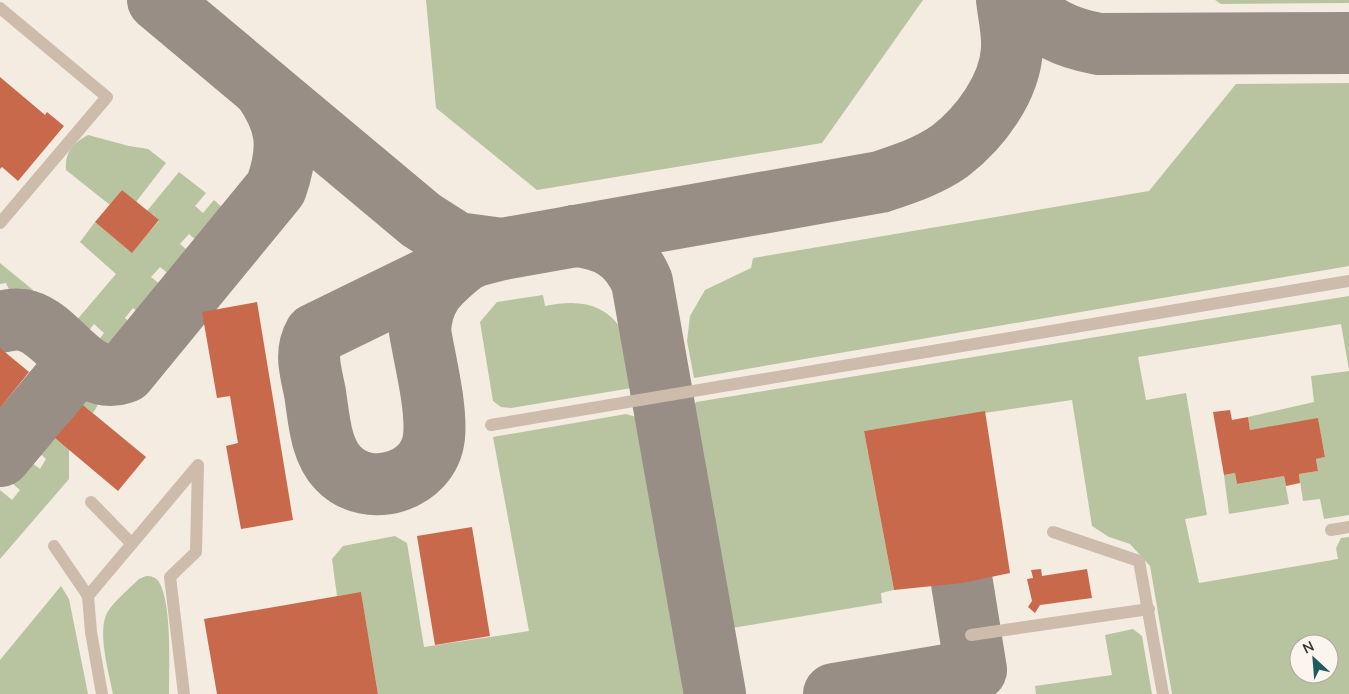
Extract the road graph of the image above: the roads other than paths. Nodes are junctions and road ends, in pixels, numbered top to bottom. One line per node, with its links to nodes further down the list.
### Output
1 (0, 8): 2 (street)
2 (0, 223)
3 (1349, 281): 4 (street)
4 (491, 425)
5 (91, 502): 9 (street)
6 (1349, 527): 7 (street)
7 (1331, 530)
8 (1052, 532): 12 (street)
9 (132, 544): 11 (street); 15 (street)
10 (54, 546): 11 (street)
11 (88, 596): 14 (street)
12 (1149, 609): 13 (street); 16 (street)
13 (971, 635)
14 (102, 694)
15 (184, 694)
16 (1163, 694)

